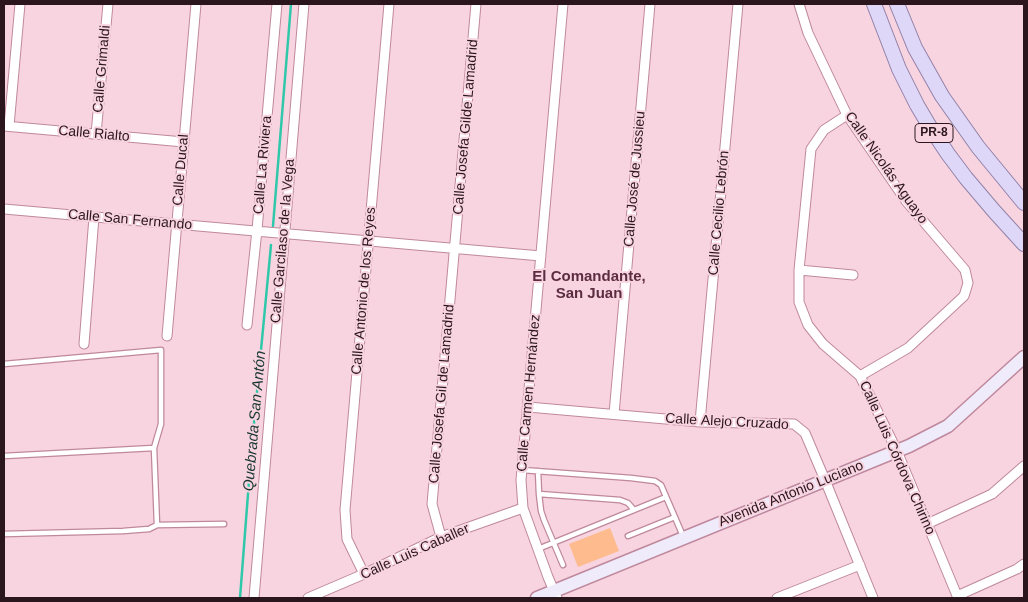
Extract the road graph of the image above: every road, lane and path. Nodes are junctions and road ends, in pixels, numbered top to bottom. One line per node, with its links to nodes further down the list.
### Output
1 (20, 4): 15 (street)
2 (108, 4): 16 (street, Calle Grimaldi)
3 (196, 4): 17 (street, Calle Ducal)
4 (278, 4): 22 (street, Calle La Riviera)
5 (304, 4): 23 (street, Calle Garcilaso de la Vega)
6 (390, 4): 24 (street, Calle Antonio de los Reyes)
7 (476, 4): 26 (street, Calle Josefa Gilde Lamadrid)
8 (563, 4): 27 (street, Calle Carmen Hernández)
9 (650, 4): 37 (street, Calle José de Jussieu)
10 (738, 4): 38 (street, Calle Cecilio Lebrón)
11 (799, 4): 14 (street, Calle Nicolás Aguayo)
12 (874, 4): 25 (main road, PR-8)
13 (897, 4): 18 (main road, PR-8)
14 (847, 116): 28 (street, Calle Luis Córdova Chirino); 35 (street, Calle Nicolás Aguayo)
15 (6, 126): 16 (street, Calle Rialto)
16 (96, 134): 17 (street, Calle Rialto)
17 (184, 142): 21 (street, Calle Ducal)
18 (1024, 203)
19 (4, 209): 20 (street, Calle San Fernando)
20 (94, 217): 21 (street, Calle San Fernando); 32 (street)
21 (176, 224): 22 (street, Calle San Fernando); 31 (street, Calle Ducal)
22 (257, 230): 23 (street, Calle San Fernando); 30 (street, Calle La Riviera)
23 (284, 234): 24 (street, Calle San Fernando); 66 (street, Calle Garcilaso de la Vega)
24 (368, 241): 26 (street, Calle San Fernando); 63 (street, Calle Antonio de los Reyes)
25 (1024, 244)
26 (455, 250): 27 (street, Calle San Fernando); 56 (street, Calle Josefa Gil de Lamadrid)
27 (541, 256): 36 (street, Calle Carmen Hernández)
28 (799, 270): 29 (street); 35 (street, Calle Luis Córdova Chirino)
29 (853, 275)
30 (247, 325)
31 (167, 336)
32 (84, 344)
33 (1024, 357): 40 (street, Avenida Antonio Luciano)
34 (4, 364): 39 (lane)
35 (860, 376): 40 (street, Calle Luis Córdova Chirino)
36 (528, 407): 37 (street, Calle Alejo Cruzado); 43 (street, Calle Carmen Hernández)
37 (614, 414): 38 (street, Calle Alejo Cruzado)
38 (700, 422): 45 (street, Calle Alejo Cruzado)
39 (154, 448): 41 (lane); 53 (lane)
40 (897, 450): 45 (street, Avenida Antonio Luciano); 52 (street, Calle Luis Córdova Chirino)
41 (4, 456)
42 (1024, 466): 52 (street)
43 (522, 470): 44 (lane); 48 (street, Calle Carmen Hernández)
44 (538, 471): 46 (lane); 47 (lane)
45 (825, 480): 57 (street, Avenida Antonio Luciano); 60 (street, Calle Alejo Cruzado)
46 (540, 494): 49 (lane); 58 (lane)
47 (666, 497): 49 (lane); 50 (lane)
48 (523, 508): 56 (street, Calle Luis Caballer); 59 (street, Calle Carmen Hernández)
49 (634, 510): 58 (lane)
50 (675, 517): 55 (lane); 57 (lane)
51 (224, 524): 53 (lane)
52 (927, 524): 65 (street, Calle Luis Córdova Chirino)
53 (157, 525): 54 (lane)
54 (4, 534)
55 (628, 536)
56 (441, 538): 63 (street, Calle Luis Caballer)
57 (684, 538): 64 (street, Avenida Antonio Luciano)
58 (553, 543): 59 (lane); 62 (lane)
59 (538, 549): 64 (street, Calle Carmen Hernández)
60 (860, 564): 69 (street); 70 (street, Calle Alejo Cruzado)
61 (1024, 564): 65 (street)
62 (563, 565)
63 (364, 574): 67 (street, Calle Luis Caballer)
64 (555, 595): 68 (street, Avenida Antonio Luciano)
65 (957, 597)
66 (254, 598)
67 (308, 598)
68 (537, 598)
69 (777, 598)
70 (873, 598)

